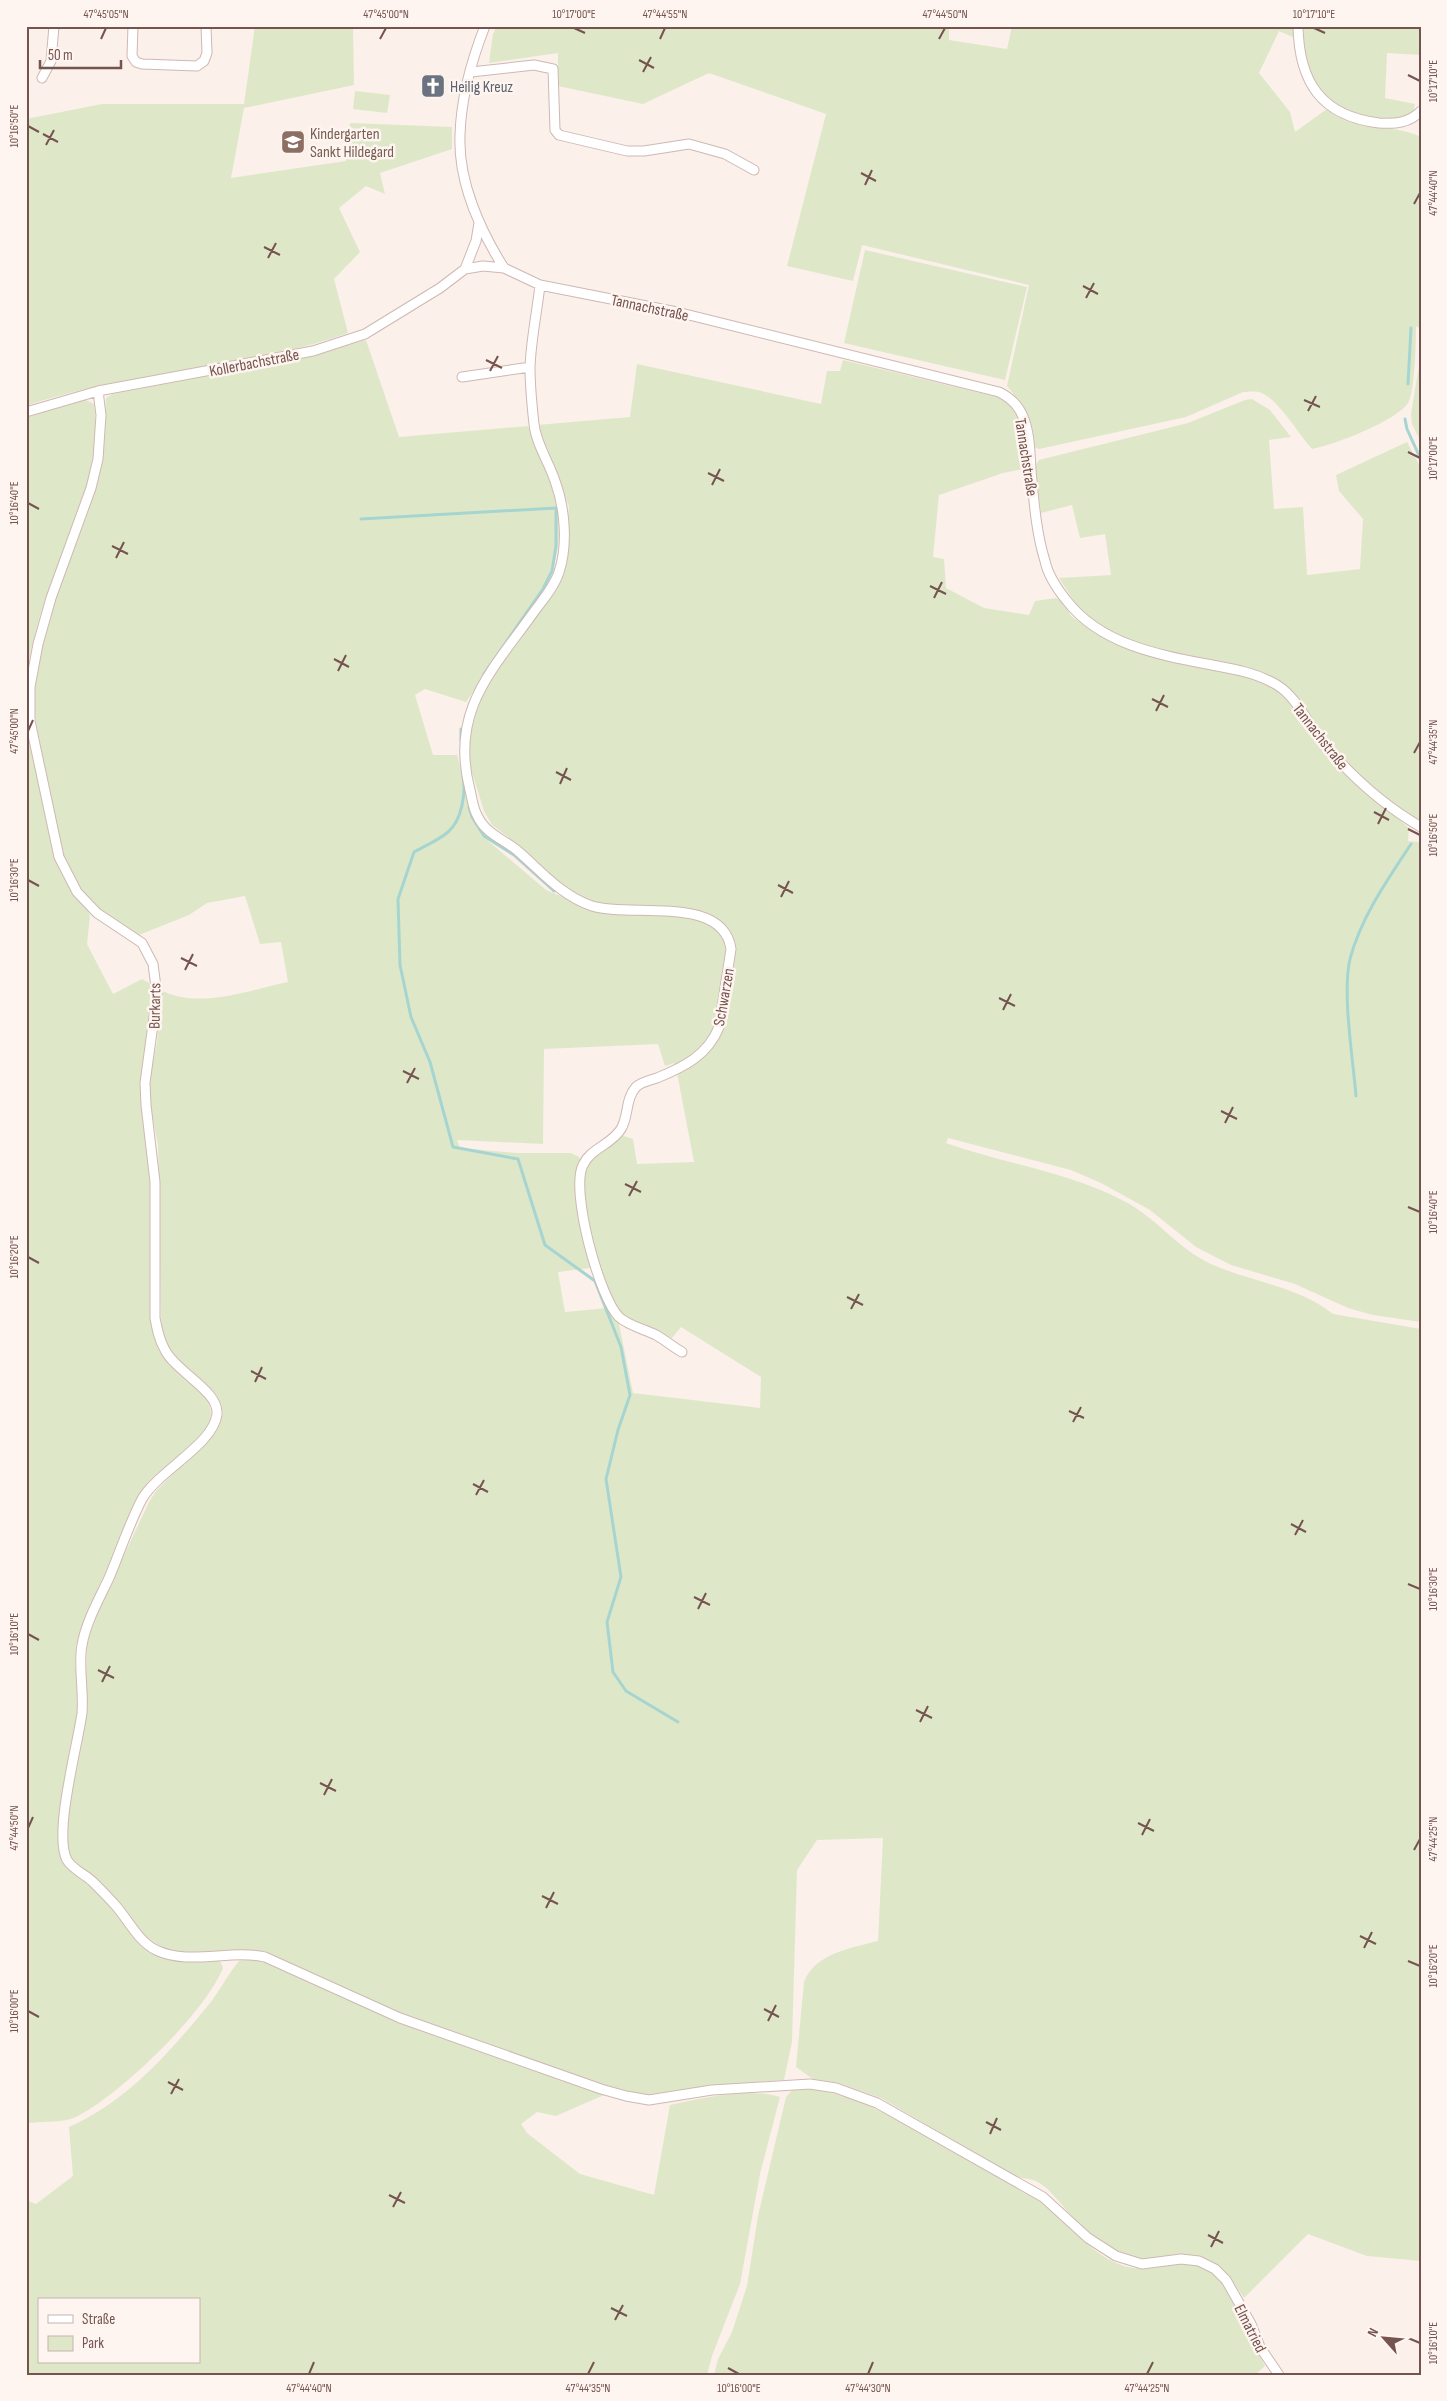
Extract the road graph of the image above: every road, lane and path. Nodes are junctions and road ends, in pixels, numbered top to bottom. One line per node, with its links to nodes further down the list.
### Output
1 (54, 26): 7 (street)
2 (133, 26): 3 (street)
3 (206, 26)
4 (485, 26): 6 (street)
5 (1298, 26): 8 (street)
6 (471, 72): 9 (street); 10 (street)
7 (42, 78)
8 (1421, 111)
9 (754, 170)
10 (480, 223): 11 (street); 12 (street)
11 (504, 268): 12 (street, Tannachstraße); 13 (street, Tannachstraße)
12 (466, 269): 16 (street, Kollerbachstraße)
13 (540, 285): 14 (street); 19 (street, Tannachstraße)
14 (530, 367): 15 (street); 20 (street, Schwarzen)
15 (462, 377)
16 (98, 391): 17 (street, Kollerbachstraße); 18 (street, Burkarts)
17 (26, 412)
18 (29, 737): 21 (street, Burkarts)
19 (1421, 827)
20 (682, 1352)
21 (1226, 2280): 22 (street, Elmatried)
22 (1279, 2375)

